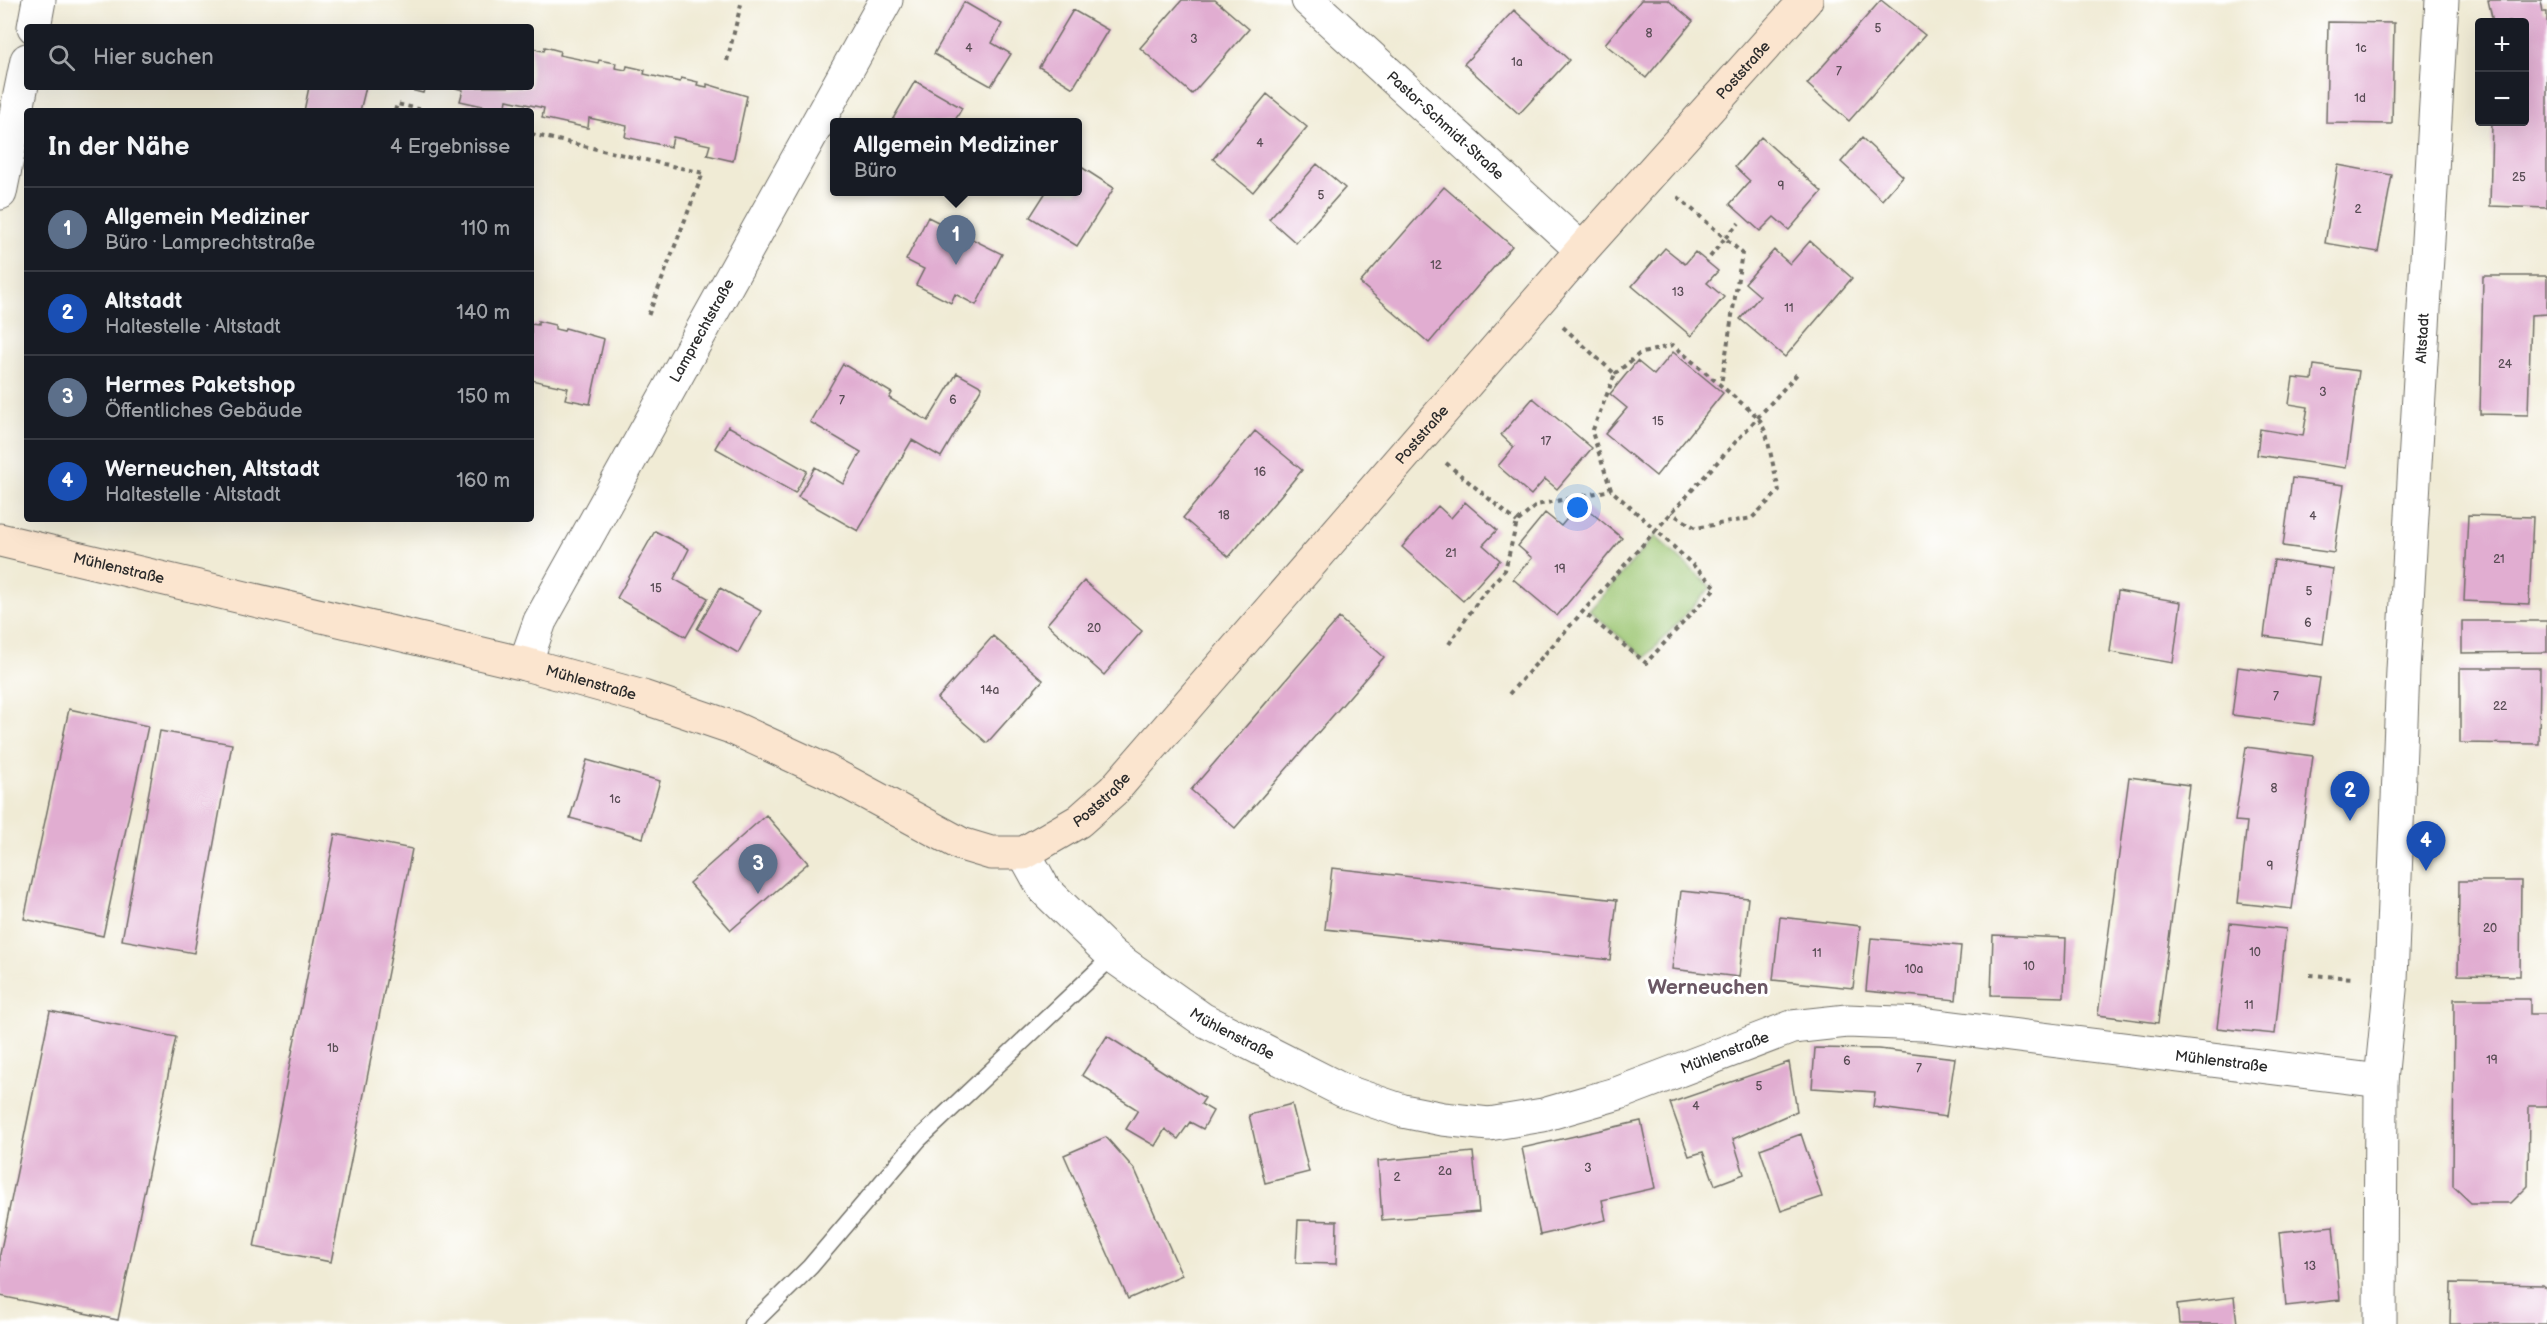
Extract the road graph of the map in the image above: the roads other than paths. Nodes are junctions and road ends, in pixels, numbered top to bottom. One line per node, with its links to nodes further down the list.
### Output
1 (39, 0): 6 (street)
2 (886, 0): 11 (street, Lamprechtstraße)
3 (1308, 0): 9 (street, Pastor-Schmidt-Straße)
4 (1806, 0): 9 (main road, Poststraße)
5 (2442, 0): 14 (street, Altstadt)
6 (35, 24)
7 (24, 75): 8 (street)
8 (0, 193)
9 (1582, 250): 12 (main road, Poststraße)
10 (0, 540): 11 (main road, Mühlenstraße)
11 (525, 664): 12 (main road, Mühlenstraße)
12 (1023, 853): 13 (street, Mühlenstraße)
13 (1113, 956): 14 (street, Mühlenstraße); 15 (lane)
14 (2381, 1081): 16 (street, Altstadt)
15 (752, 1324)
16 (2380, 1324)

